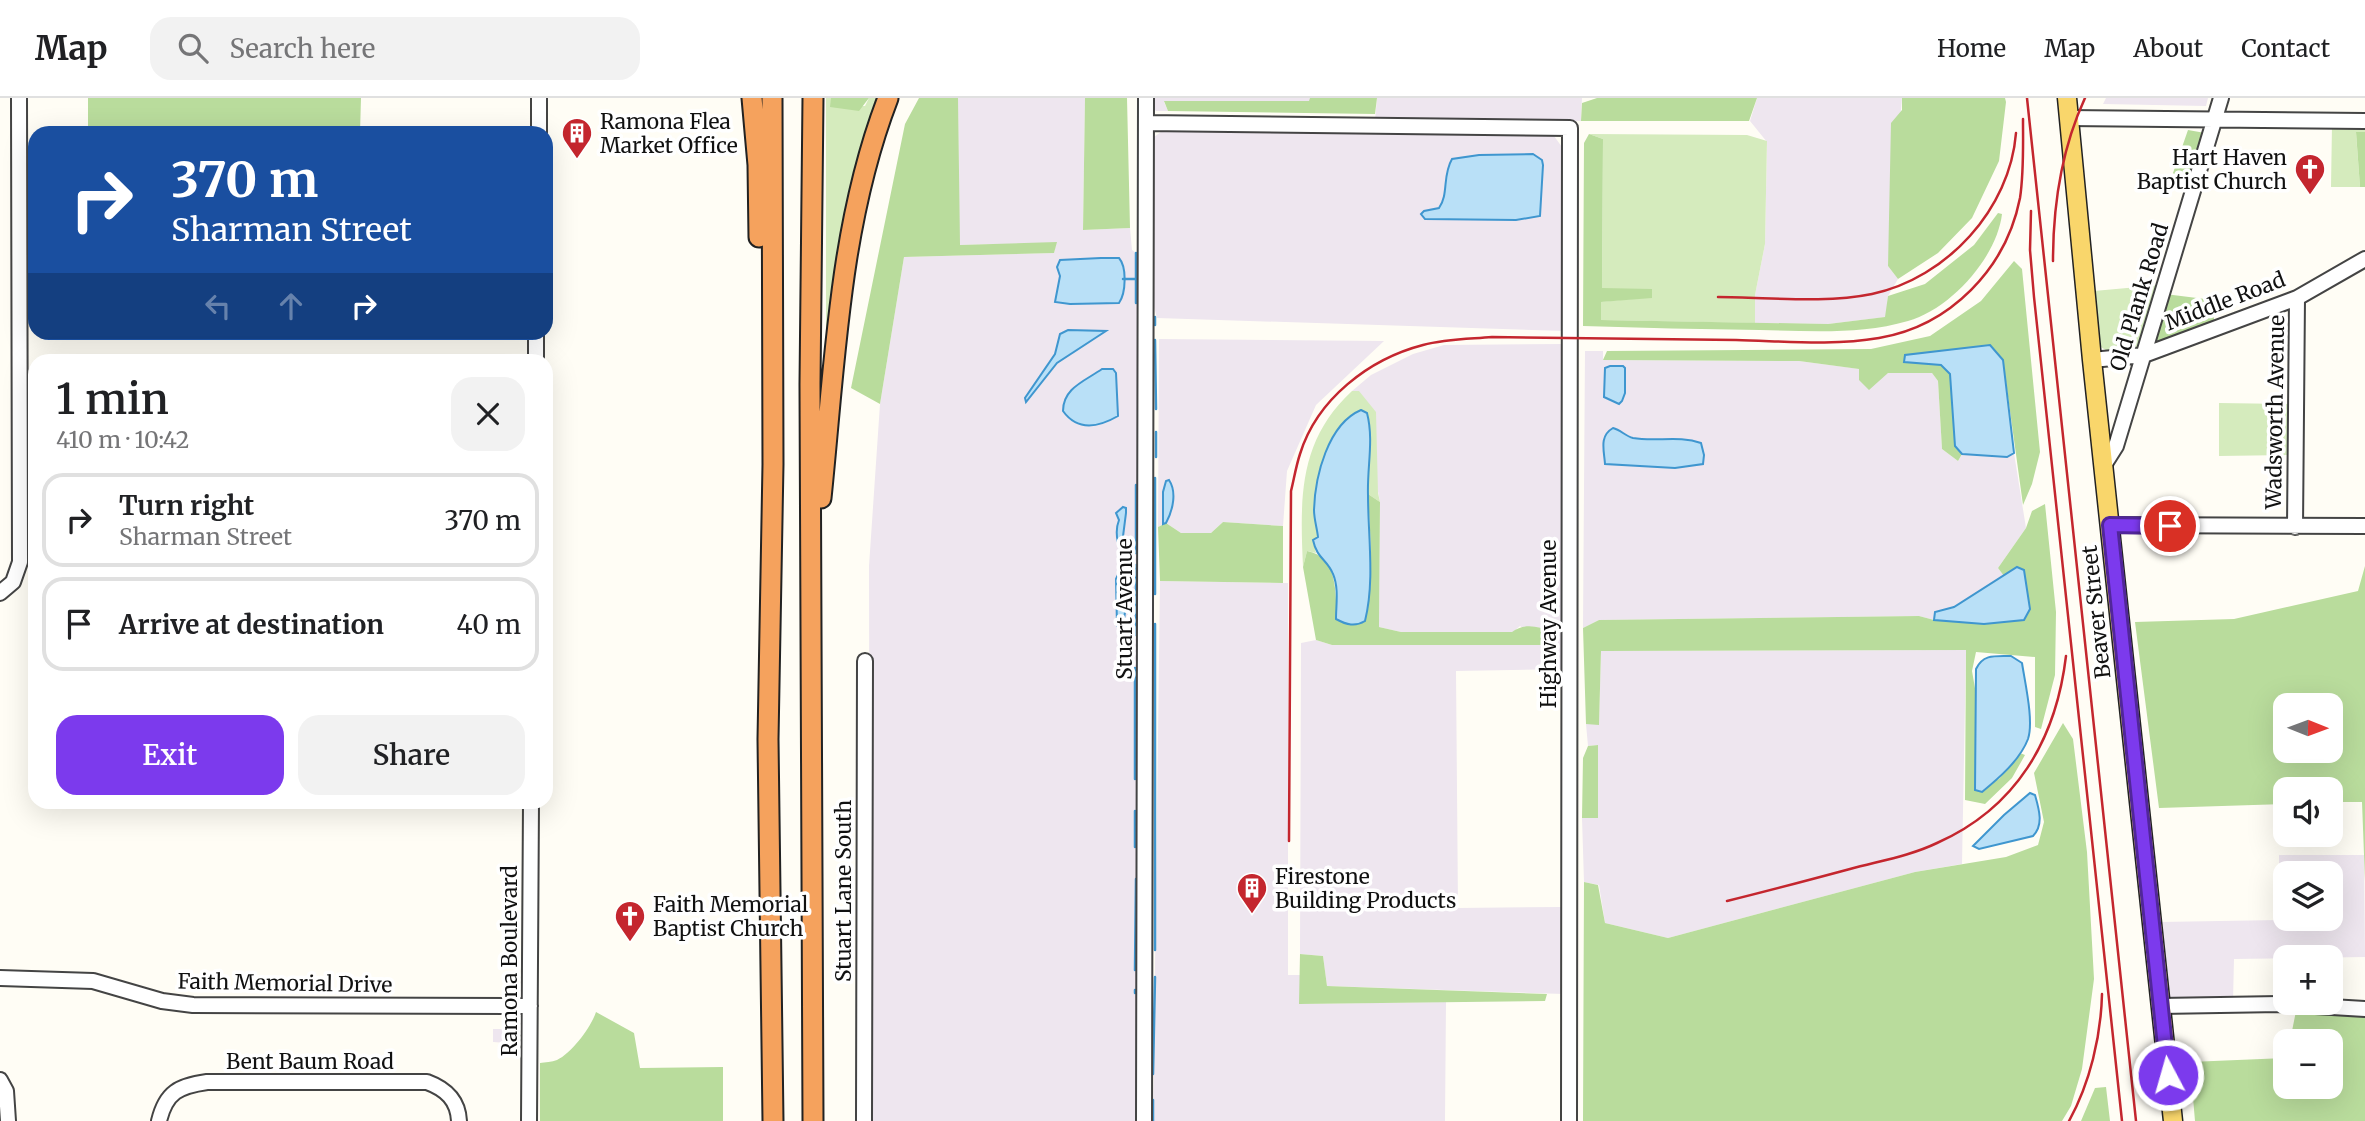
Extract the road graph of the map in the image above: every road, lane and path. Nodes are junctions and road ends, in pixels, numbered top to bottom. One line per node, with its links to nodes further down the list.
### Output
1 (19, 98): 25 (street)
2 (539, 98): 14 (street)
3 (752, 98): 19 (highway)
4 (772, 98): 19 (highway)
5 (813, 98): 24 (highway)
6 (888, 98): 24 (highway)
7 (1146, 98): 13 (street, Stuart Avenue)
8 (2067, 98): 10 (main road, Beaver Street)
9 (2221, 98): 11 (street, Old Plank Road)
10 (2068, 118): 11 (street); 18 (main road, Beaver Street)
11 (2215, 118): 12 (street); 17 (street, Old Plank Road)
12 (2365, 121)
13 (1146, 123): 40 (street, Stuart Avenue); 41 (street, Highway Avenue)
14 (539, 126)
15 (2365, 259): 16 (street, Middle Road)
16 (2297, 298): 17 (street, Middle Road); 23 (street, Wadsworth Avenue)
17 (2144, 355): 18 (street, Middle Road); 20 (street, Old Plank Road)
18 (2092, 360): 20 (main road, Beaver Street)
19 (773, 464): 37 (highway)
20 (2104, 465): 21 (main road, Beaver Street)
21 (2110, 525): 23 (street); 30 (main road, Beaver Street)
22 (2365, 526): 23 (street)
23 (2295, 527)
24 (811, 554): 38 (highway)
25 (4, 591)
26 (865, 661): 39 (street, Stuart Lane South)
27 (531, 809): 29 (street, Ramona Boulevard)
28 (0, 978): 29 (street, Faith Memorial Drive)
29 (530, 1006): 36 (street, Ramona Boulevard)
30 (2160, 1006): 31 (street); 42 (main road, Beaver Street)
31 (2365, 1009)
32 (1, 1081): 33 (street)
33 (8, 1121)
34 (159, 1121): 35 (street, Bent Baum Road)
35 (459, 1121)
36 (529, 1121)
37 (774, 1121)
38 (813, 1121)
39 (864, 1121)
40 (1144, 1121)
41 (1569, 1121)
42 (2173, 1121)

